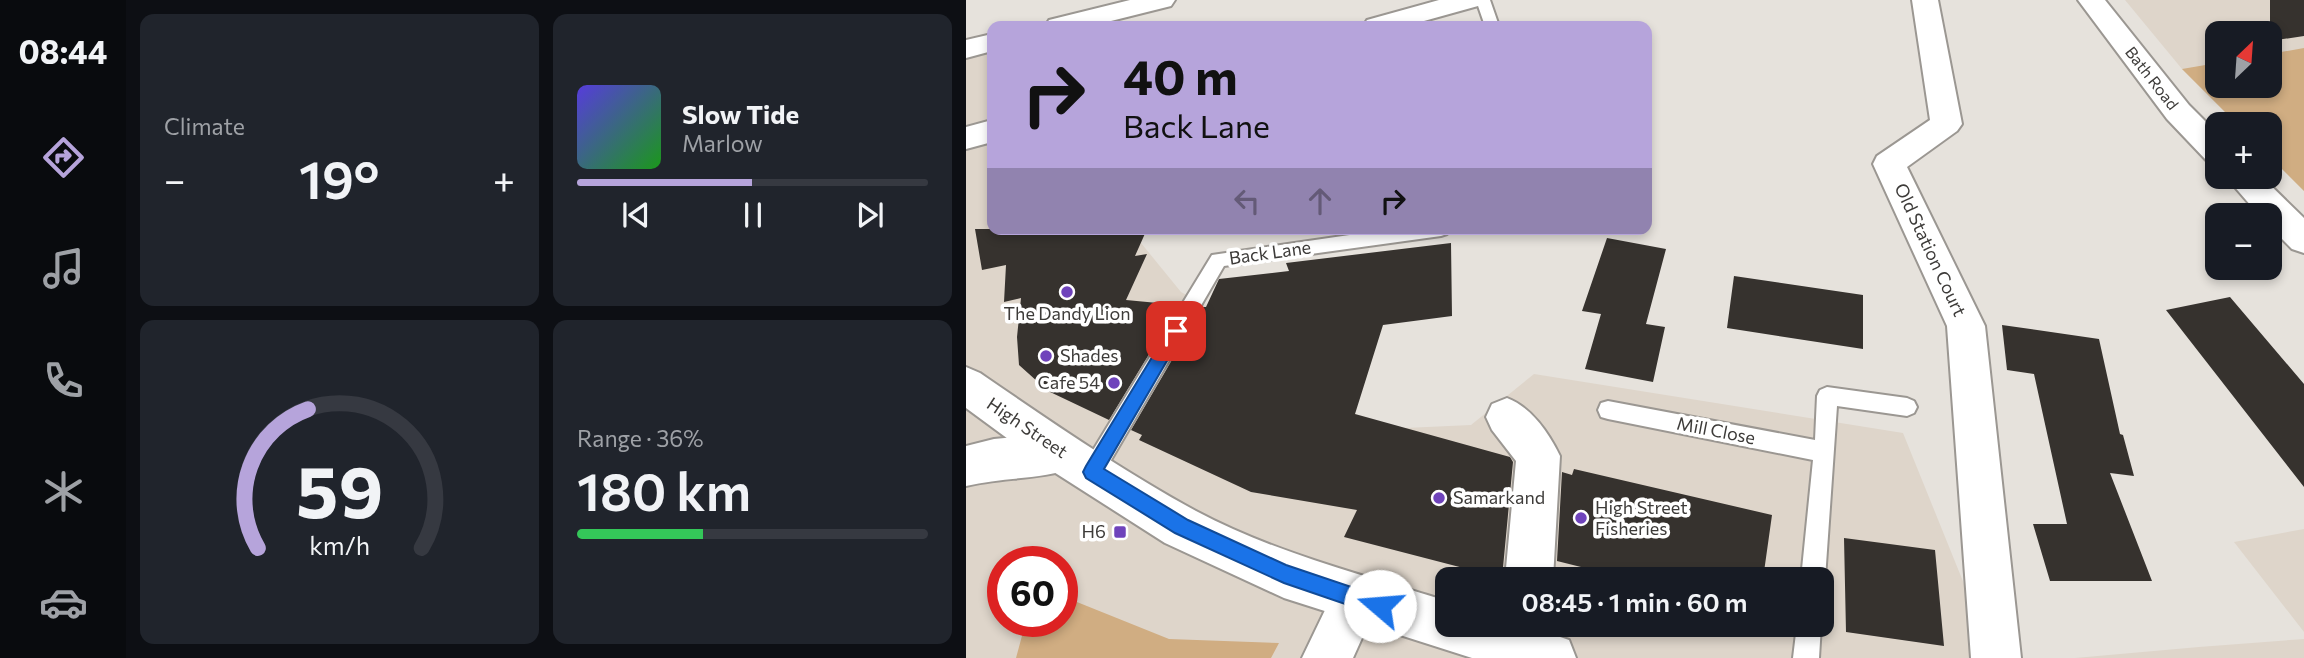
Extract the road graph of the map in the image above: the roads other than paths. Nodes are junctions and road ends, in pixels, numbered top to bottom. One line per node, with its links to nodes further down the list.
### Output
1 (1162, 0): 6 (street)
2 (1469, 0): 7 (street)
3 (1483, 0): 8 (lane)
4 (1925, 0): 31 (street, Old Station Court)
5 (2091, 0): 13 (street, Bath Road)
6 (1079, 21)
7 (1403, 21)
8 (1490, 21)
9 (987, 43): 10 (street)
10 (966, 49)
11 (987, 132): 12 (street)
12 (966, 138)
13 (2205, 140)
14 (2254, 189): 16 (street)
15 (1398, 235): 22 (lane, Back Lane)
16 (2304, 240)
17 (966, 387): 22 (street, High Street)
18 (1907, 407): 21 (lane)
19 (1608, 410): 21 (lane, Mill Close)
20 (1507, 417): 24 (street)
21 (1825, 452): 25 (lane)
22 (1077, 462): 23 (street); 26 (street, High Street)
23 (966, 466)
24 (1530, 567)
25 (1814, 567)
26 (1356, 598): 28 (street, High Street); 29 (street)
27 (1808, 637): 30 (lane)
28 (1534, 644)
29 (1327, 658)
30 (1807, 658)
31 (1996, 658)

